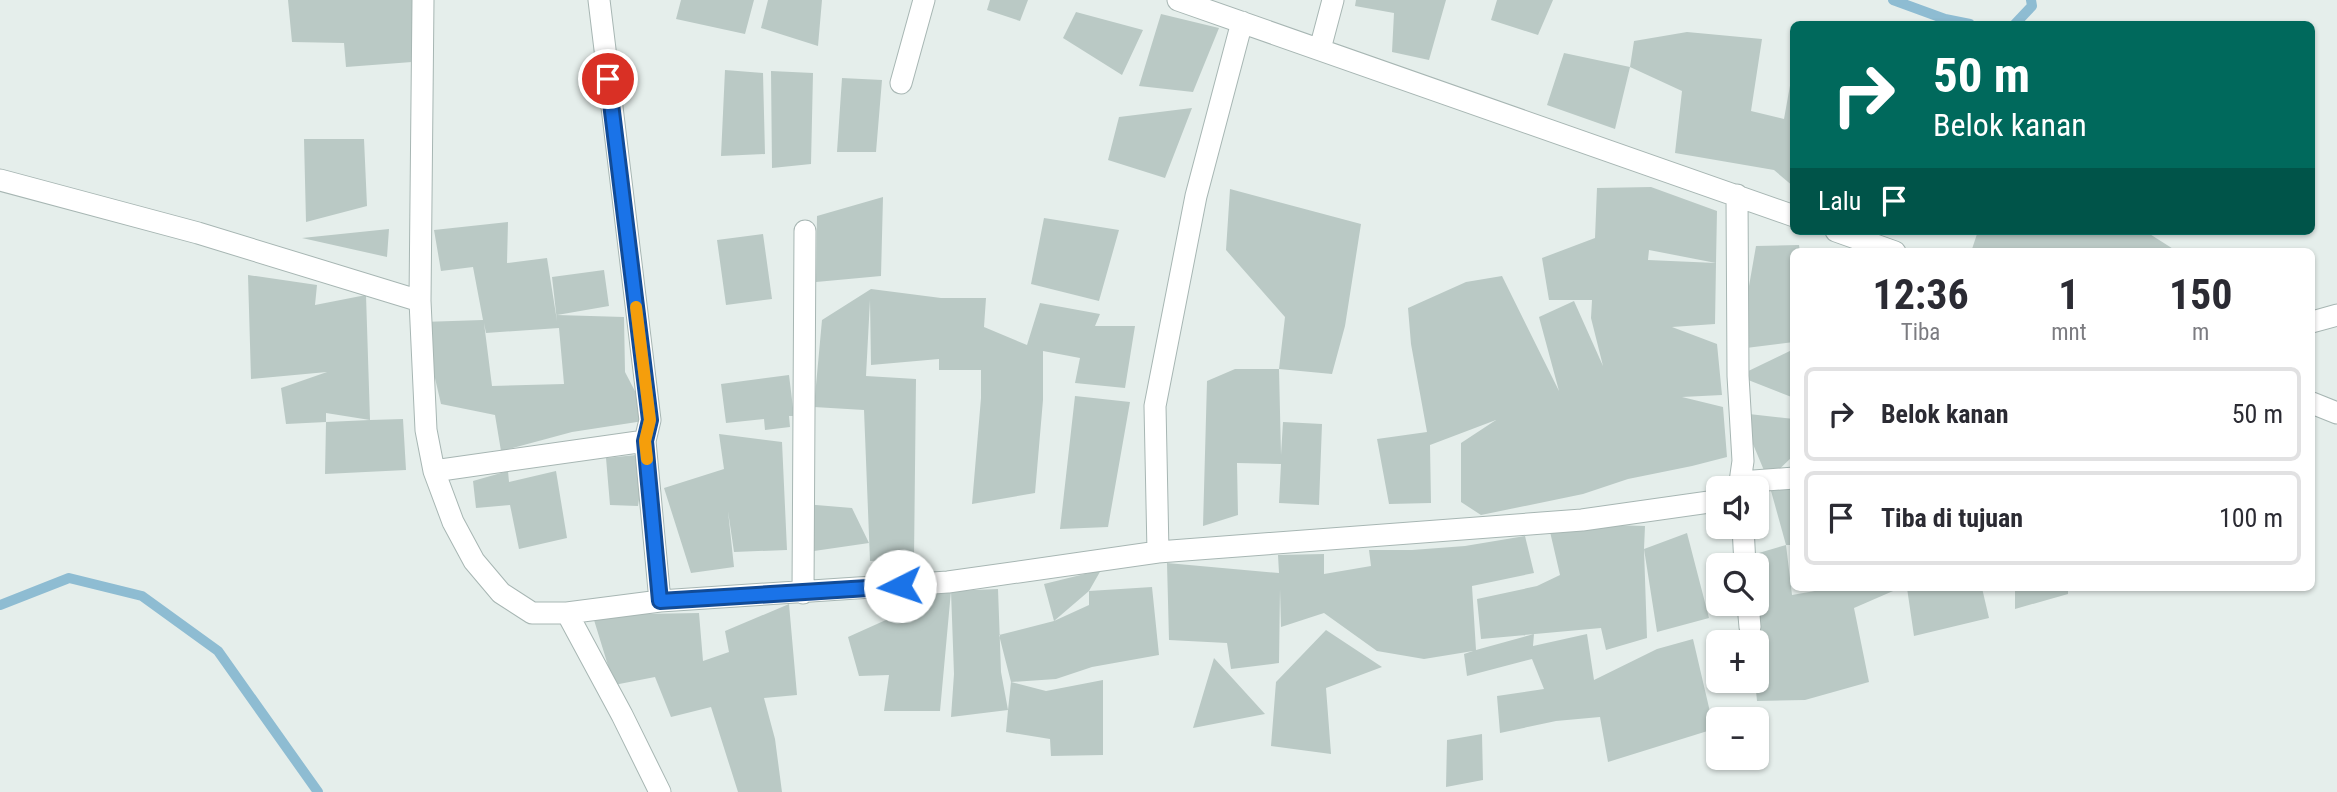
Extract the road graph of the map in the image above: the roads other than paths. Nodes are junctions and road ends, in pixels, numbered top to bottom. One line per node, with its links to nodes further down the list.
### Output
1 (423, 0): 15 (street)
2 (598, 0): 20 (street)
3 (924, 0): 8 (street)
4 (1178, 0): 6 (street)
5 (1333, 0): 7 (street)
6 (1242, 22): 7 (street); 26 (street)
7 (1320, 49): 10 (street)
8 (901, 83)
9 (0, 180): 15 (street)
10 (1737, 195): 11 (street); 22 (street)
11 (1790, 215)
12 (805, 231): 27 (street)
13 (1847, 235): 14 (street)
14 (1884, 248)
15 (420, 300): 21 (street)
16 (2337, 315): 17 (street)
17 (2315, 321)
18 (2315, 404): 19 (street)
19 (2337, 413)
20 (645, 441): 21 (street); 28 (street)
21 (434, 471): 29 (street)
22 (1740, 476)
23 (1790, 479): 24 (street)
24 (1769, 482)
25 (1706, 502): 26 (street)
26 (1158, 552): 27 (street)
27 (803, 593): 28 (street)
28 (660, 601): 29 (street)
29 (567, 613): 32 (street)
30 (1749, 616): 31 (street)
31 (1750, 627)
32 (660, 792)

